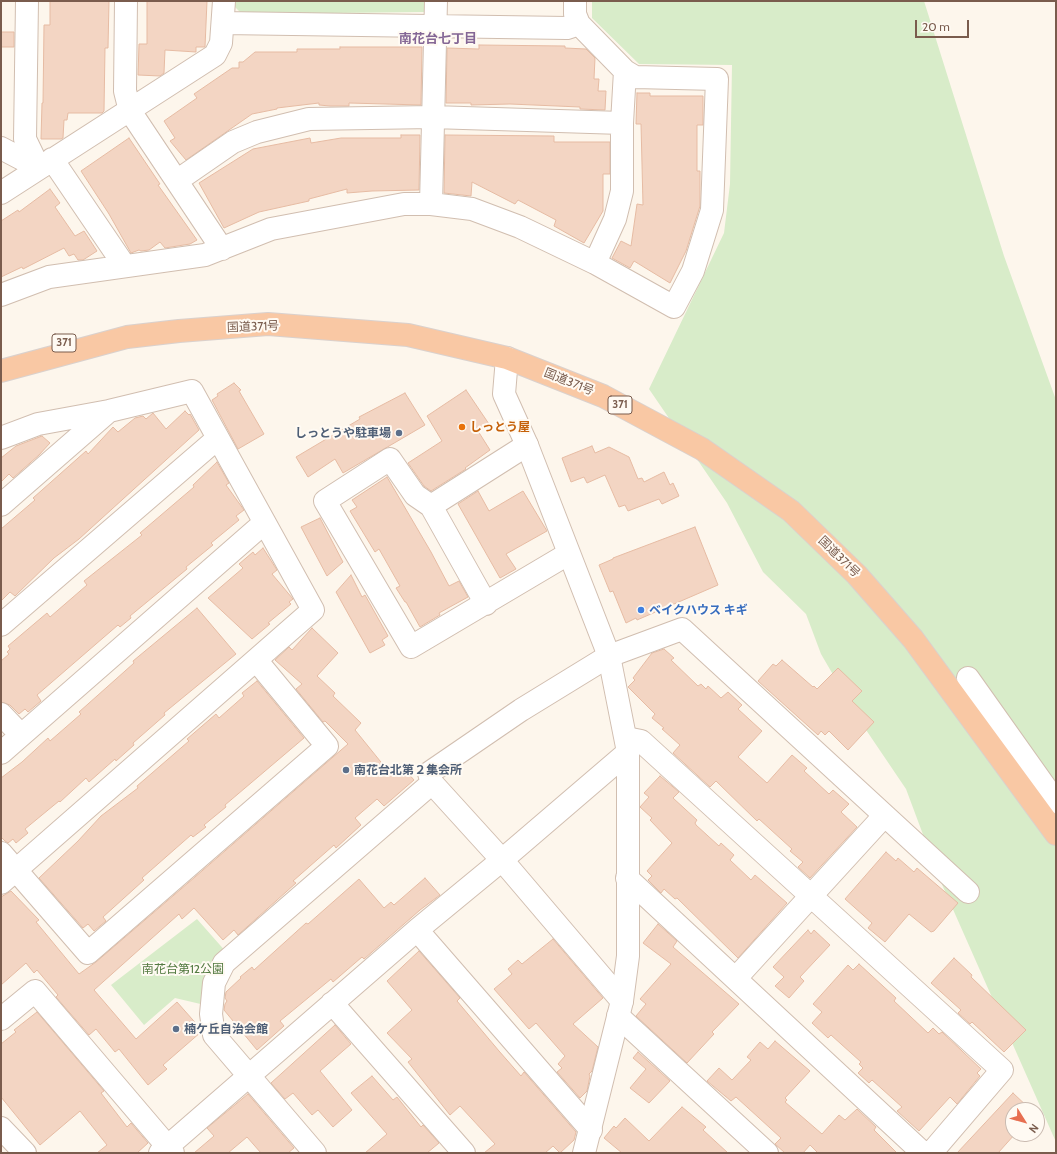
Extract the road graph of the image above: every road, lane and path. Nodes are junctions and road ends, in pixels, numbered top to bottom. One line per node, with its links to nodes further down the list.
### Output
1 (27, 1): 14 (street)
2 (126, 1): 10 (street)
3 (224, 1): 6 (street)
4 (436, 1): 8 (street)
5 (576, 1): 7 (street)
6 (224, 23): 8 (street); 10 (street)
7 (579, 24): 8 (street); 9 (street)
8 (435, 27): 11 (street)
9 (625, 71): 12 (street); 19 (street)
10 (130, 111): 14 (street); 15 (street)
11 (432, 118): 12 (street); 15 (street); 17 (street)
12 (622, 123): 19 (street)
13 (1, 148): 14 (street)
14 (46, 164): 16 (street); 20 (street)
15 (178, 180): 18 (street)
16 (1, 194)
17 (431, 204): 18 (street); 19 (street)
18 (222, 249): 20 (street)
19 (595, 263)
20 (124, 265): 21 (street)
21 (1, 295)
22 (507, 358): 23 (highway, 国道371号 / 371); 27 (street); 44 (highway, 国道371号 / 371)
23 (5, 366)
24 (109, 411): 25 (street); 26 (street); 28 (street)
25 (1, 438)
26 (218, 438): 30 (street); 33 (street)
27 (527, 445): 29 (street); 31 (street)
28 (1, 505)
29 (431, 506): 32 (street); 32 (street)
30 (264, 523): 35 (street); 38 (street)
31 (568, 554): 32 (street); 34 (street)
32 (486, 604)
33 (1, 625)
34 (609, 656): 39 (street); 41 (street); 43 (street)
35 (256, 660): 47 (street); 47 (street)
36 (968, 678): 42 (street)
37 (1, 714): 38 (street)
38 (21, 735): 40 (street)
39 (627, 745): 46 (street); 48 (street); 50 (street)
40 (1, 753)
41 (432, 783): 46 (street); 56 (street)
42 (1056, 802)
43 (884, 816): 49 (street); 50 (street)
44 (1056, 834)
45 (1, 853): 47 (street)
46 (502, 860): 51 (street); 54 (street)
47 (8, 876)
48 (627, 878): 52 (street); 54 (street)
49 (968, 892)
50 (811, 897): 52 (street); 66 (street)
51 (417, 930): 53 (street); 58 (street)
52 (736, 978): 65 (street)
53 (332, 1004): 56 (street); 62 (street)
54 (620, 1008): 58 (street); 64 (street)
55 (1, 1019): 59 (street)
56 (249, 1075): 59 (street); 61 (street)
57 (1, 1128): 60 (street)
58 (591, 1130): 63 (street)
59 (167, 1151)
60 (25, 1153)
61 (315, 1153)
62 (464, 1153)
63 (585, 1153)
64 (767, 1153)
65 (923, 1153)
66 (930, 1153)

